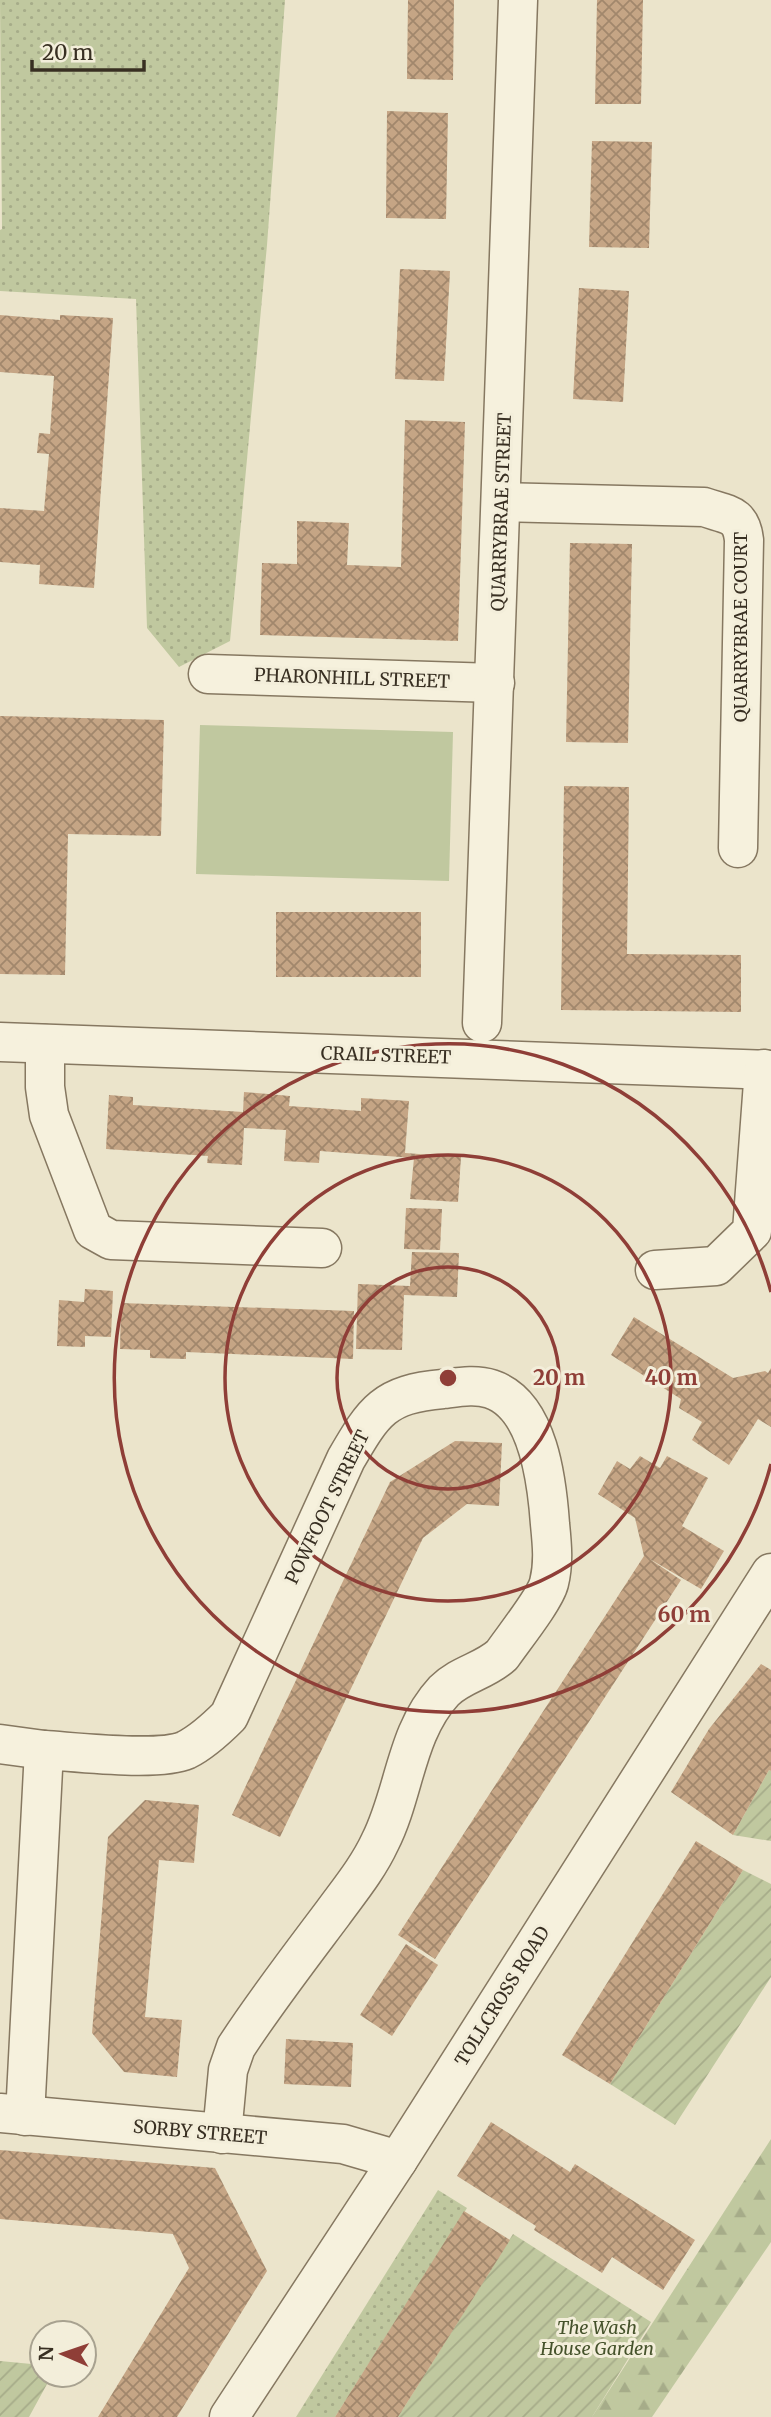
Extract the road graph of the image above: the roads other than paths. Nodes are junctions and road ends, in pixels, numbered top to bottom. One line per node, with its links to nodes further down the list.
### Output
1 (518, 0): 2 (street, QUARRYBRAE STREET)
2 (502, 502): 4 (street, QUARRYBRAE STREET); 5 (street, QUARRYBRAE COURT)
3 (208, 674): 4 (street, PHARONHILL STREET)
4 (495, 683): 6 (street, QUARRYBRAE STREET)
5 (738, 848)
6 (482, 1023)
7 (0, 1042): 8 (street, CRAIL STREET)
8 (45, 1044): 9 (street, CRAIL STREET); 10 (street)
9 (768, 1069): 11 (street)
10 (322, 1248)
11 (655, 1270)
12 (771, 1573): 17 (street, TOLLCROSS ROAD)
13 (0, 1744): 14 (street, POWFOOT STREET)
14 (44, 1750): 15 (street); 16 (street, POWFOOT STREET)
15 (12, 2115): 16 (street, SORBY STREET)
16 (222, 2134): 17 (street, SORBY STREET)
17 (398, 2160): 18 (street, TOLLCROSS ROAD)
18 (229, 2417)

